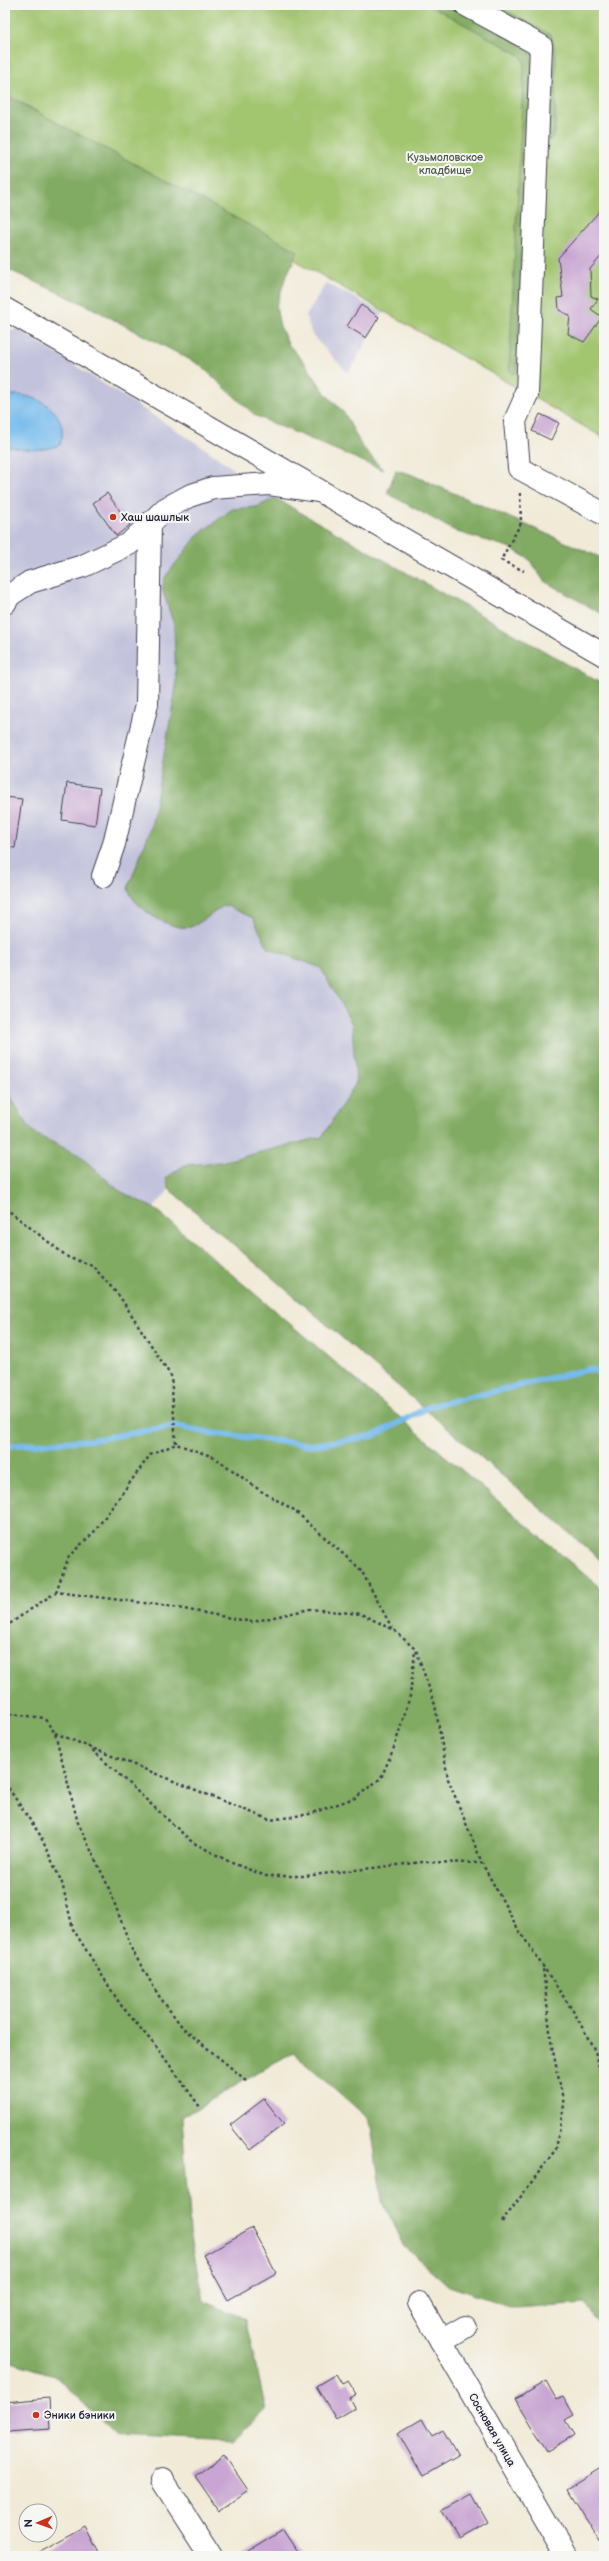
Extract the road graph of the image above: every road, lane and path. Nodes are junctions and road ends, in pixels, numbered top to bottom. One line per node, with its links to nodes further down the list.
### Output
1 (466, 5): 3 (main road)
2 (5, 309): 4 (main road)
3 (519, 468): 5 (main road); 7 (path)
4 (319, 490): 6 (main road); 9 (main road)
5 (604, 514)
6 (150, 524): 8 (main road); 10 (main road)
7 (524, 571)
8 (5, 603)
9 (604, 655)
10 (103, 876)
11 (5, 1208): 12 (path)
12 (176, 1444): 13 (path); 15 (path)
13 (56, 1592): 14 (path); 15 (path)
14 (5, 1627)
15 (394, 1630): 16 (path)
16 (416, 1650): 19 (path); 21 (path)
17 (5, 1718): 18 (path)
18 (55, 1733): 19 (path); 23 (path)
19 (87, 1744): 21 (path)
20 (5, 1783): 25 (path)
21 (482, 1863): 22 (path)
22 (543, 1967): 24 (path); 26 (path)
23 (247, 2081)
24 (604, 2085)
25 (200, 2107)
26 (502, 2222)
27 (419, 2303): 29 (main road, Сосновая улица)
28 (465, 2327): 29 (main road)
29 (441, 2341): 32 (main road, Сосновая улица)
30 (162, 2480): 31 (main road)
31 (211, 2556)
32 (566, 2556)

